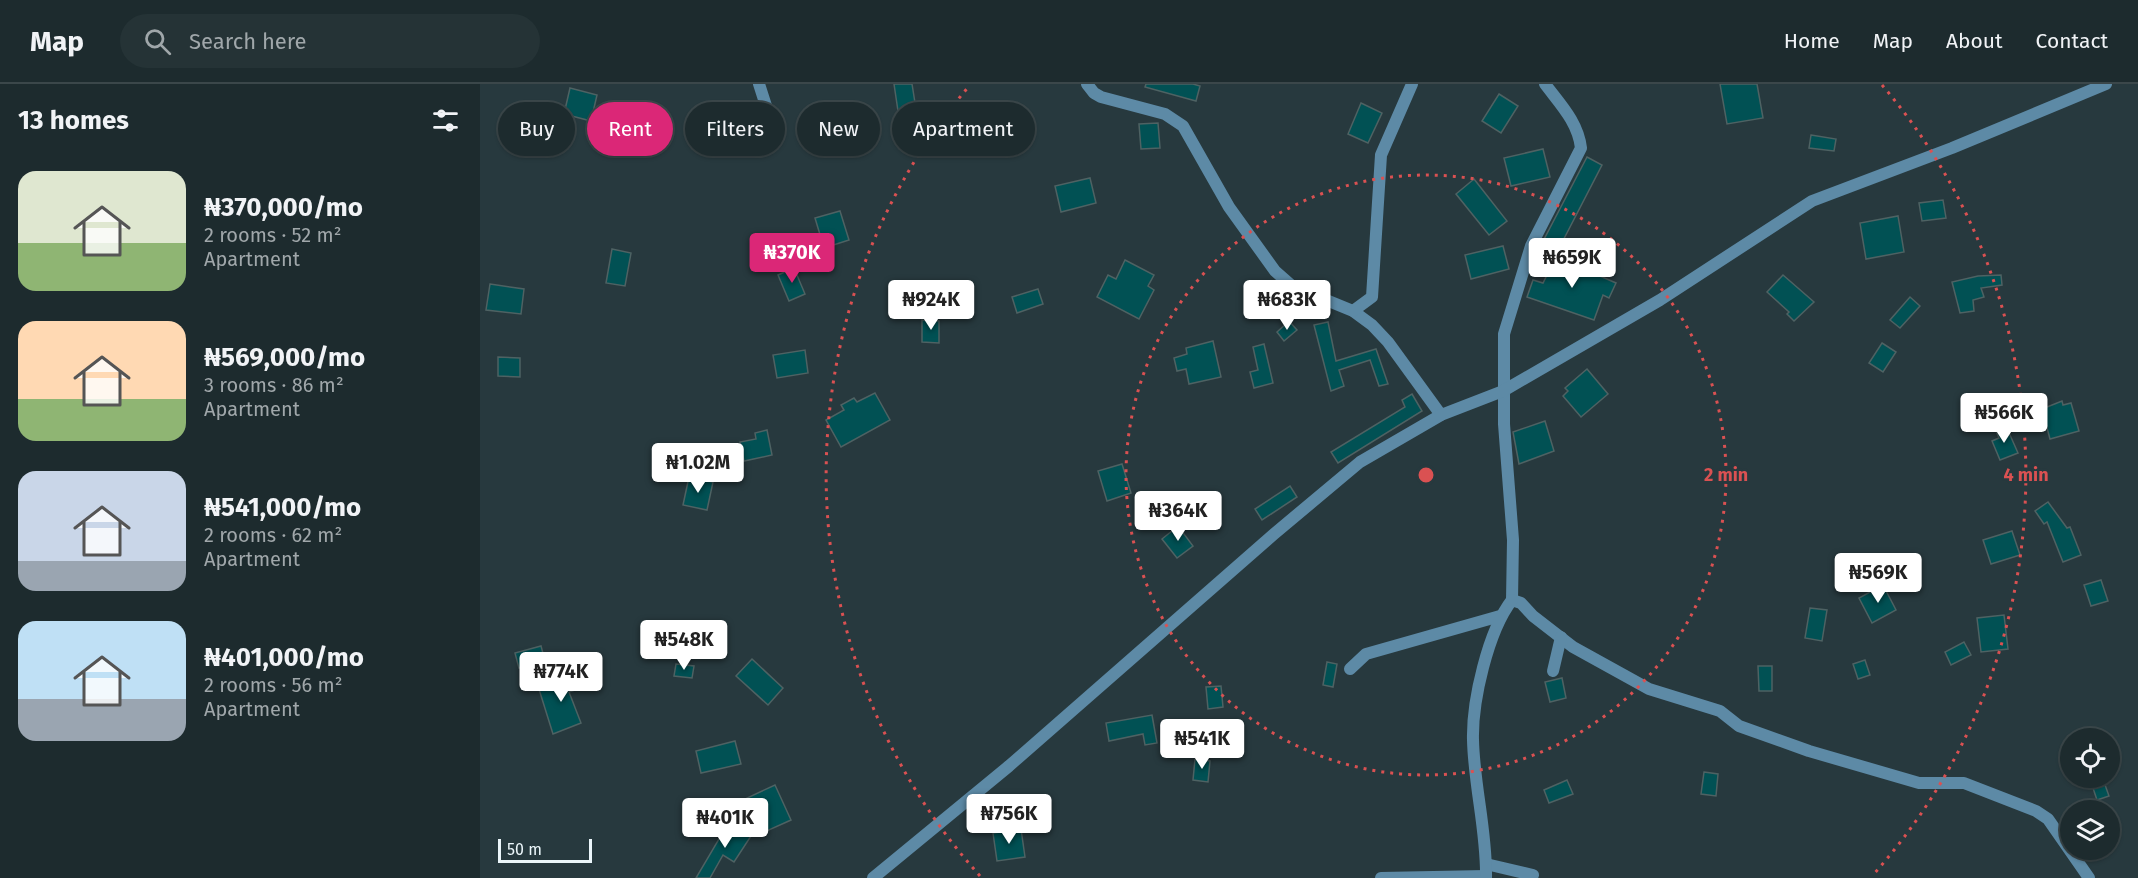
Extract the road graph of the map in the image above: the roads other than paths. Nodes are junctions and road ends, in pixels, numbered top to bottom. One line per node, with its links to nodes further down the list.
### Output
1 (759, 84): 6 (street)
2 (1087, 84): 7 (street)
3 (1412, 84): 7 (street)
4 (1545, 84): 8 (street)
5 (2106, 84): 8 (street)
6 (765, 102)
7 (1353, 311): 9 (street)
8 (1503, 391): 9 (street); 10 (street)
9 (1441, 415): 17 (street)
10 (1512, 600): 11 (street); 12 (street)
11 (1500, 616): 13 (street); 15 (street)
12 (1561, 638): 14 (street); 19 (street)
13 (1350, 669)
14 (1552, 671)
15 (1486, 873): 16 (street); 18 (street)
16 (1533, 875)
17 (873, 878)
18 (1381, 878)
19 (2089, 878)

